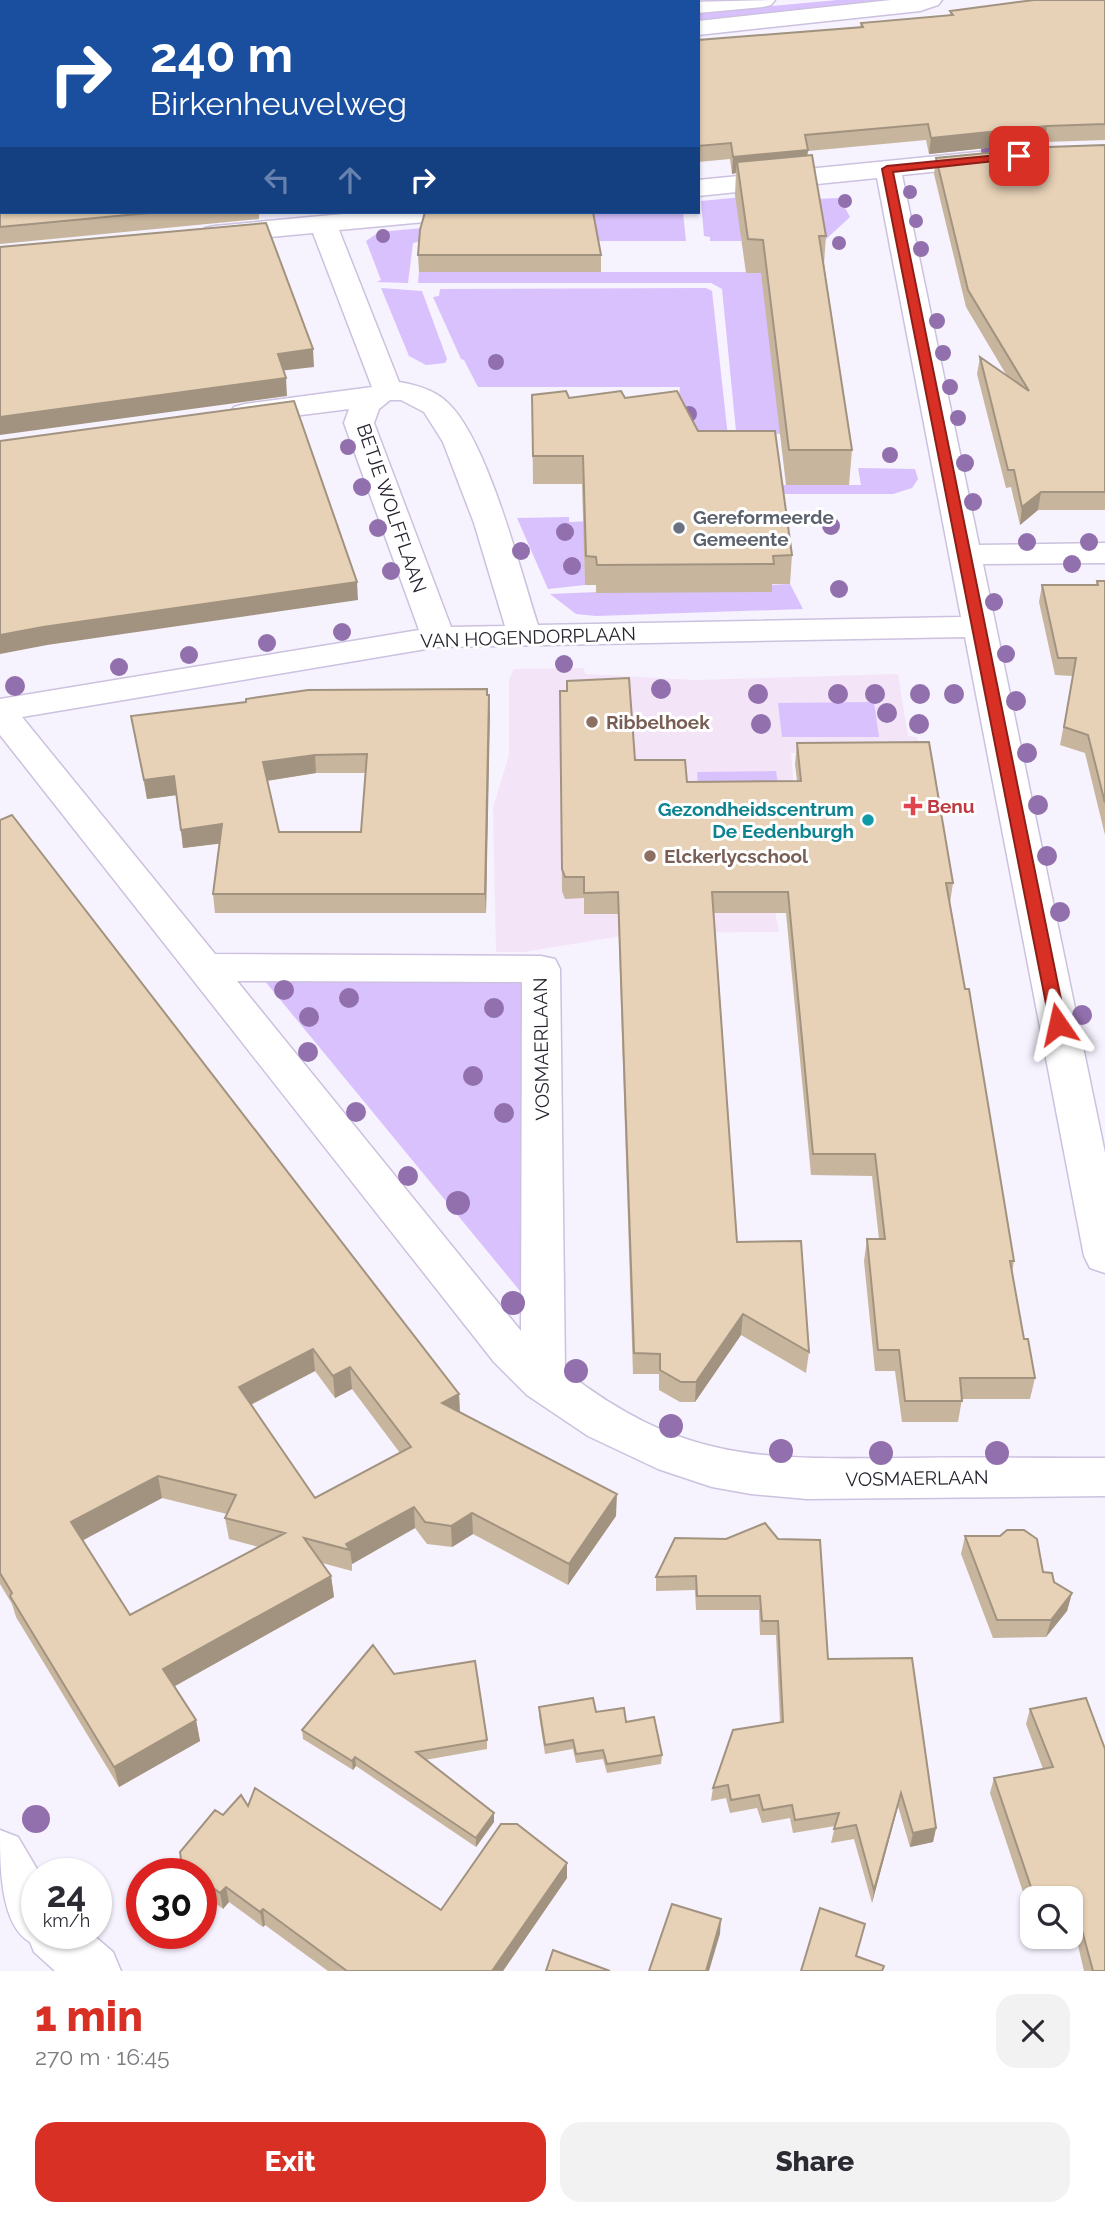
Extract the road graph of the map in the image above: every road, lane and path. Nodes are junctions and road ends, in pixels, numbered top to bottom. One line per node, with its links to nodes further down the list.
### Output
1 (763, 0): 3 (street)
2 (930, 0): 4 (street)
3 (700, 6)
4 (700, 28)
5 (1019, 156): 6 (street)
6 (887, 169): 7 (street); 14 (street)
7 (700, 188)
8 (424, 214): 9 (street)
9 (323, 223): 10 (street); 11 (street)
10 (188, 236)
11 (381, 394): 12 (street); 16 (street); 17 (street, BETJE WOLFFLAAN)
12 (220, 416)
13 (1105, 553): 14 (street)
14 (964, 555): 15 (street)
15 (978, 627): 16 (street, VAN HOGENDORPLAAN); 20 (street)
16 (524, 634): 17 (street, VAN HOGENDORPLAAN)
17 (438, 637): 18 (street, VAN HOGENDORPLAAN)
18 (0, 711): 19 (street, VOSMAERLAAN)
19 (203, 967): 21 (street, VOSMAERLAAN); 21 (street, VOSMAERLAAN)
20 (1105, 1256)
21 (542, 1382): 22 (street, VOSMAERLAAN)
22 (1105, 1477)
23 (0, 1854): 24 (street)
24 (21, 1891)
25 (70, 1949): 26 (street)
26 (94, 1971)

